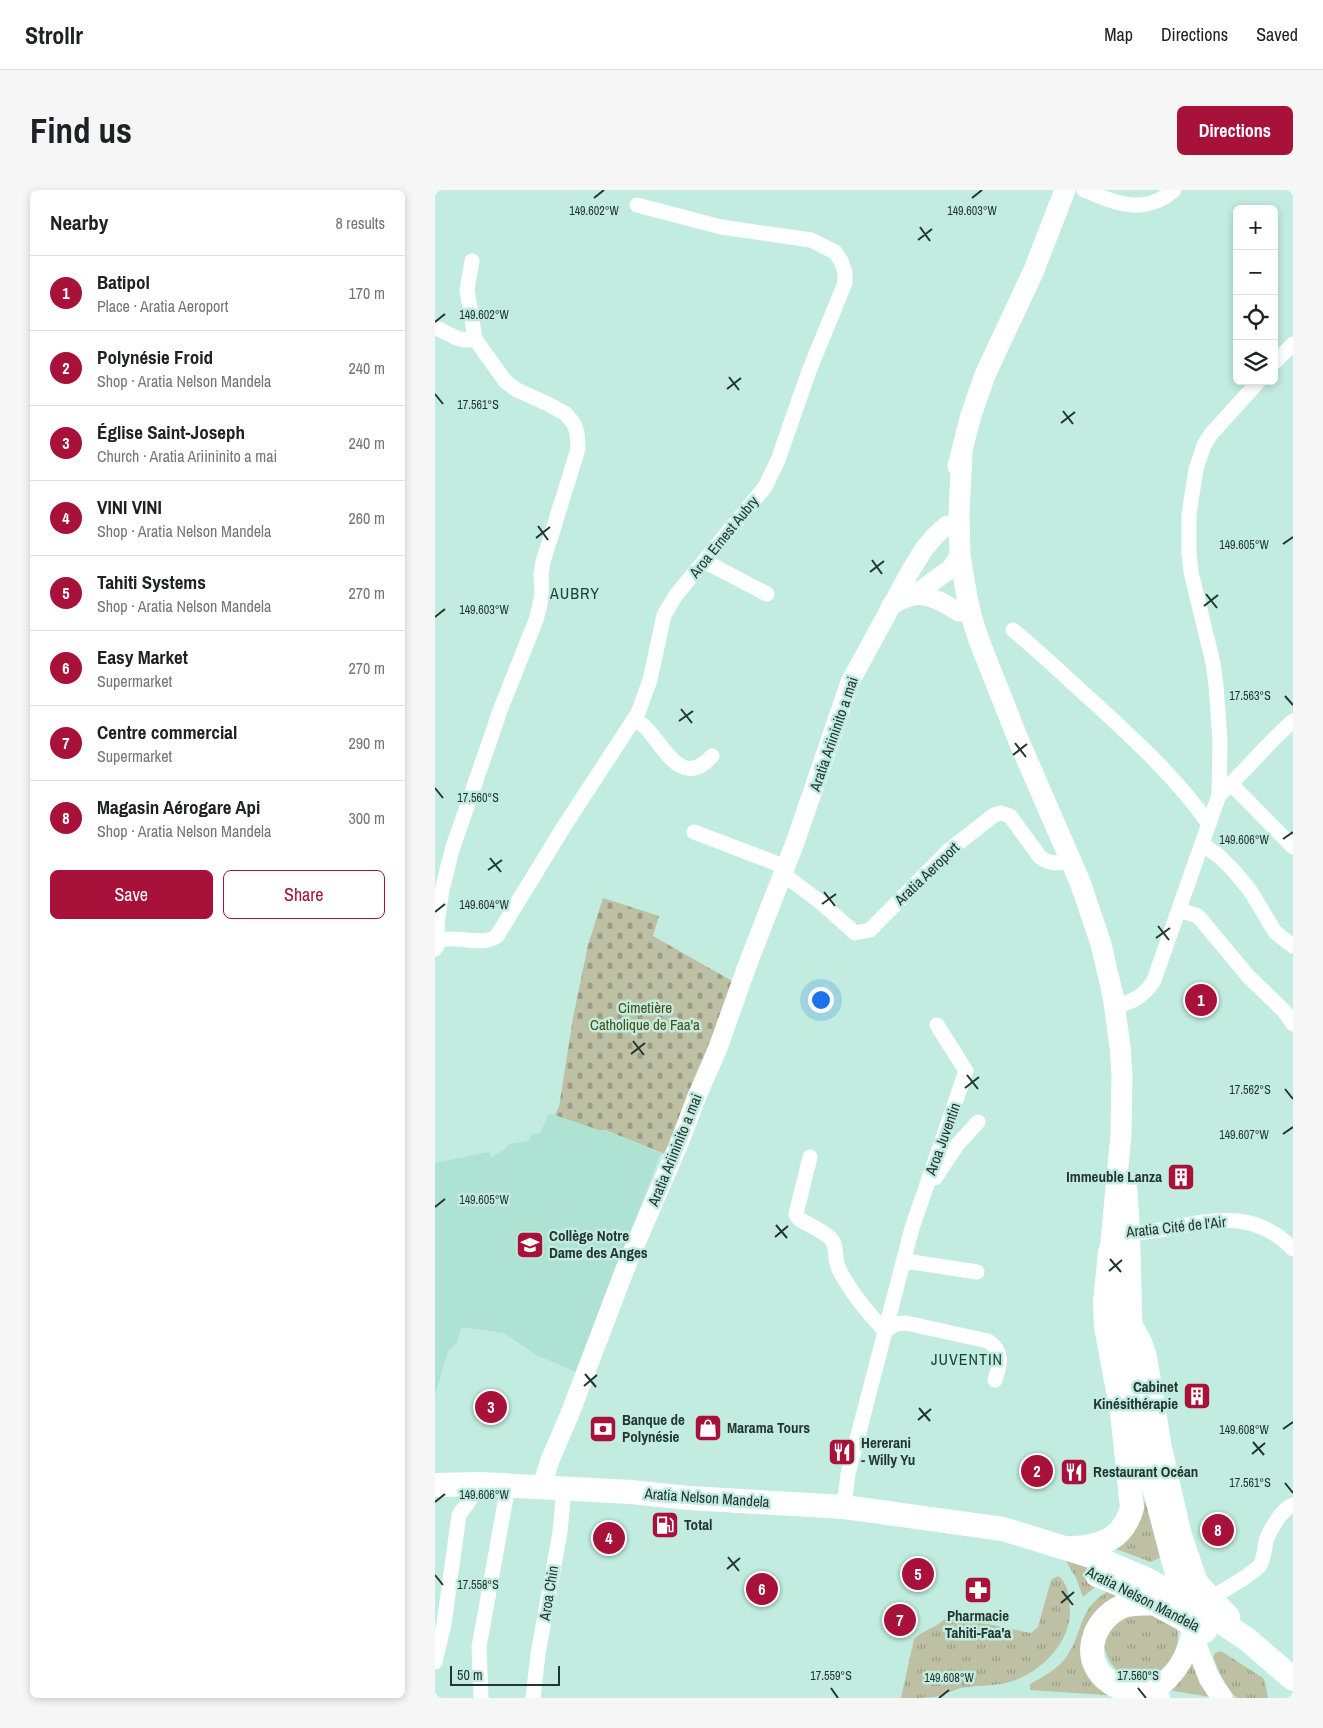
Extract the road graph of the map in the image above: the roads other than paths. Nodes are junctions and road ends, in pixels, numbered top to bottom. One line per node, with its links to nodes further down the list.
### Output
1 (1065, 190): 11 (main road)
2 (1084, 190): 3 (street)
3 (1173, 190)
4 (637, 205): 13 (street, Aroa Ernest Aubry)
5 (472, 261): 7 (street, Aroa Ernest Aubry)
6 (439, 329): 7 (street)
7 (475, 339): 33 (street, Aroa Ernest Aubry)
8 (1293, 344): 9 (street)
9 (1278, 359)
10 (1255, 385): 25 (street)
11 (962, 453): 12 (main road); 14 (main road)
12 (947, 525): 14 (main road); 17 (street, Aratia Ariininito a mai)
13 (705, 562): 15 (street); 20 (street, Aroa Ernest Aubry)
14 (955, 562): 16 (street); 18 (main road); 22 (main road)
15 (767, 594)
16 (913, 596): 17 (street); 18 (street)
17 (891, 605): 31 (street, Aratia Ariininito a mai)
18 (959, 612): 22 (main road)
19 (1013, 630): 26 (street)
20 (634, 720): 23 (street); 33 (street, Aroa Ernest Aubry)
21 (1292, 723): 24 (street)
22 (1018, 739): 30 (main road)
23 (712, 756)
24 (1231, 784): 25 (street); 29 (street)
25 (1219, 795): 26 (street)
26 (1209, 824): 28 (street)
27 (694, 832): 31 (street)
28 (1202, 844): 32 (street); 34 (street)
29 (1293, 847)
30 (1070, 861): 31 (street, Aratia Aeroport); 35 (main road)
31 (784, 871): 52 (street, Aratia Ariininito a mai)
32 (1179, 910): 35 (street); 36 (street)
33 (438, 945)
34 (1293, 946)
35 (1114, 1007): 41 (main road)
36 (1293, 1024)
37 (937, 1025): 40 (street, Aroa Juventin)
38 (978, 1122): 40 (street, Aroa Juventin)
39 (809, 1157): 46 (street)
40 (921, 1201): 43 (street, Aroa Juventin)
41 (1117, 1240): 42 (street, Aratia Cité de l'Air); 45 (main road); 48 (main road); 56 (main road)
42 (1293, 1249)
43 (903, 1263): 44 (street); 46 (street, Aroa Juventin)
44 (977, 1272)
45 (1132, 1328): 48 (main road); 58 (main road)
46 (885, 1331): 47 (street); 54 (street, Aroa Juventin)
47 (995, 1380)
48 (1149, 1474): 58 (main road)
49 (481, 1484): 50 (main road, Aratia Nelson Mandela); 51 (main road, Aratia Nelson Mandela); 59 (street)
50 (435, 1485)
51 (508, 1486): 52 (main road, Aratia Nelson Mandela); 63 (street)
52 (552, 1488): 54 (main road, Aratia Nelson Mandela); 64 (street, Aroa Chin)
53 (1293, 1505): 58 (street)
54 (844, 1507): 55 (main road, Aratia Nelson Mandela)
55 (978, 1526): 56 (main road, Aratia Nelson Mandela); 57 (main road, Aratia Nelson Mandela)
56 (1066, 1549): 58 (main road, Aratia Nelson Mandela)
57 (1154, 1603): 58 (main road, Aratia Nelson Mandela); 61 (main road)
58 (1200, 1617): 60 (main road, Aratia Nelson Mandela); 61 (main road); 62 (main road, Aratia Nelson Mandela); 65 (main road)
59 (435, 1662)
60 (1293, 1679)
61 (1147, 1697)
62 (1293, 1697)
63 (481, 1698)
64 (533, 1698)
65 (1222, 1698)

